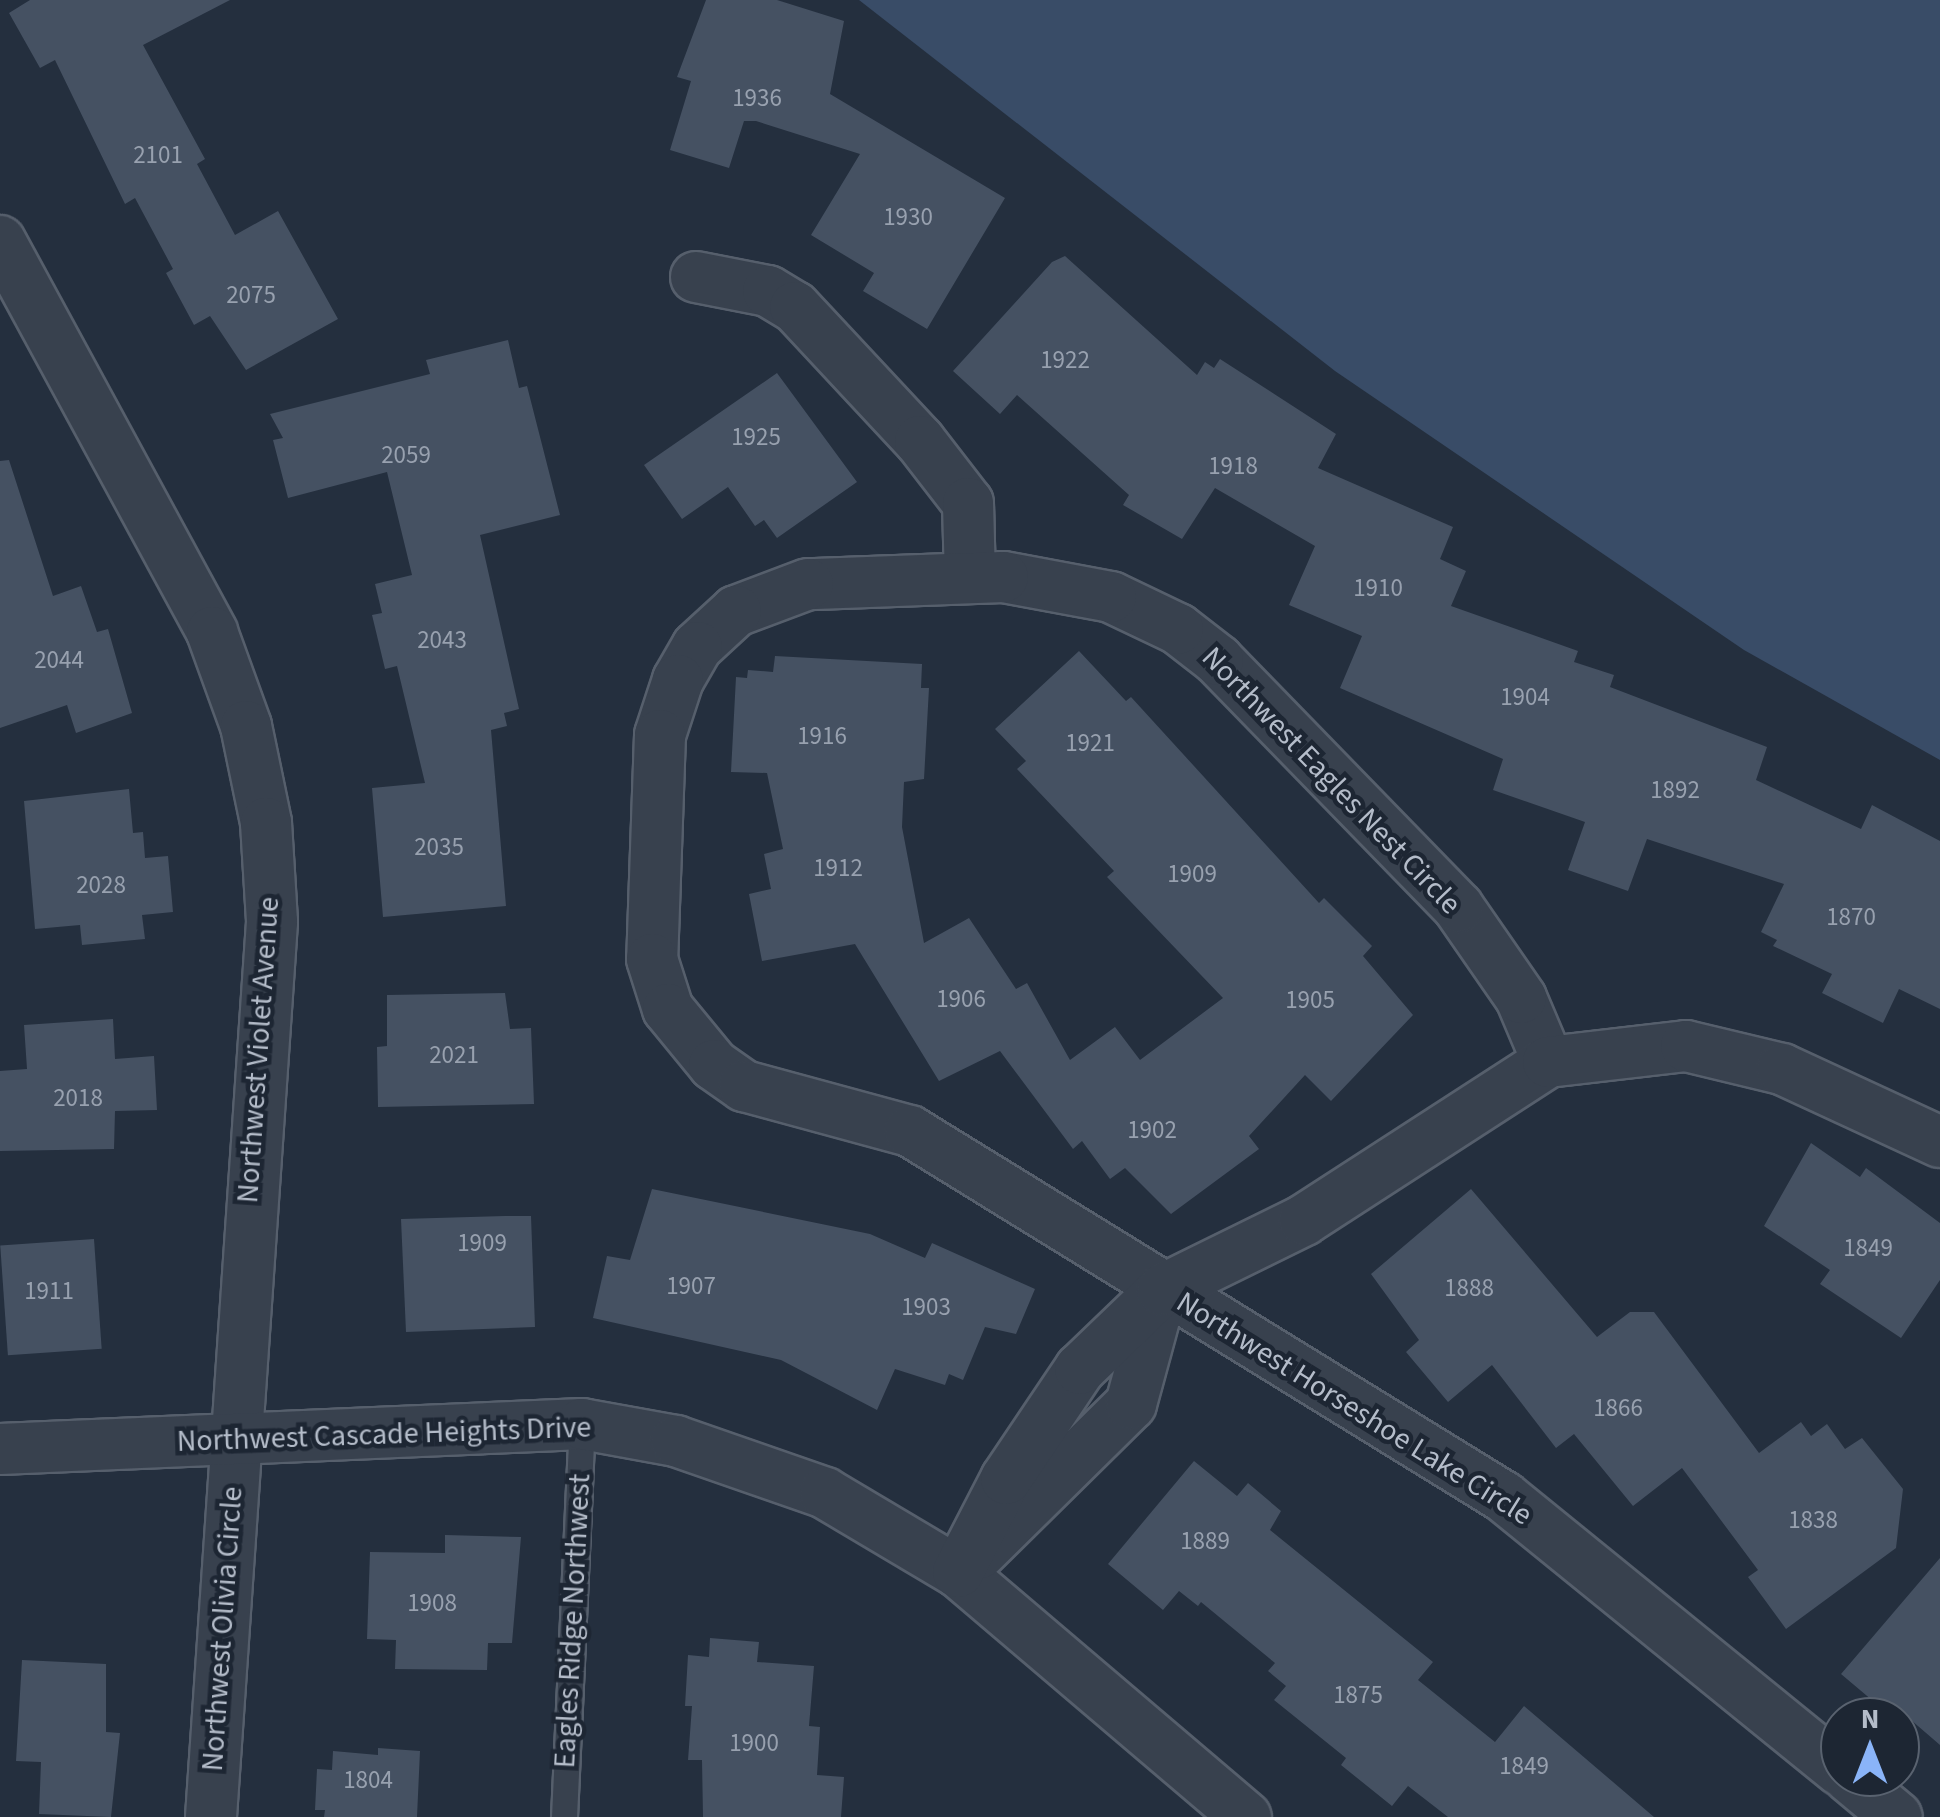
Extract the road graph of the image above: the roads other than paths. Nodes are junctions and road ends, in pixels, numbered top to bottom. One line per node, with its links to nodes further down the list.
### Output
1 (0, 241): 8 (street, Northwest Violet Avenue)
2 (696, 277): 3 (street)
3 (970, 578): 4 (street, Northwest Eagles Nest Circle); 6 (street, Northwest Eagles Nest Circle)
4 (1548, 1062): 5 (street, Northwest Horseshoe Lake Circle); 6 (street, Northwest Horseshoe Lake Circle)
5 (1940, 1142)
6 (1162, 1290): 10 (street); 11 (street, Northwest Horseshoe Lake Circle)
7 (582, 1424): 8 (street, Northwest Cascade Heights Drive); 10 (street, Northwest Cascade Heights Drive); 14 (lane, Eagles Ridge Northwest)
8 (235, 1440): 9 (street, Northwest Cascade Heights Drive); 13 (street, Northwest Olivia Circle)
9 (0, 1449)
10 (958, 1572): 15 (street, Northwest Cascade Heights Drive)
11 (1820, 1754)
12 (1872, 1797): 16 (street)
13 (211, 1817)
14 (564, 1817)
15 (1246, 1817)
16 (1896, 1817)

